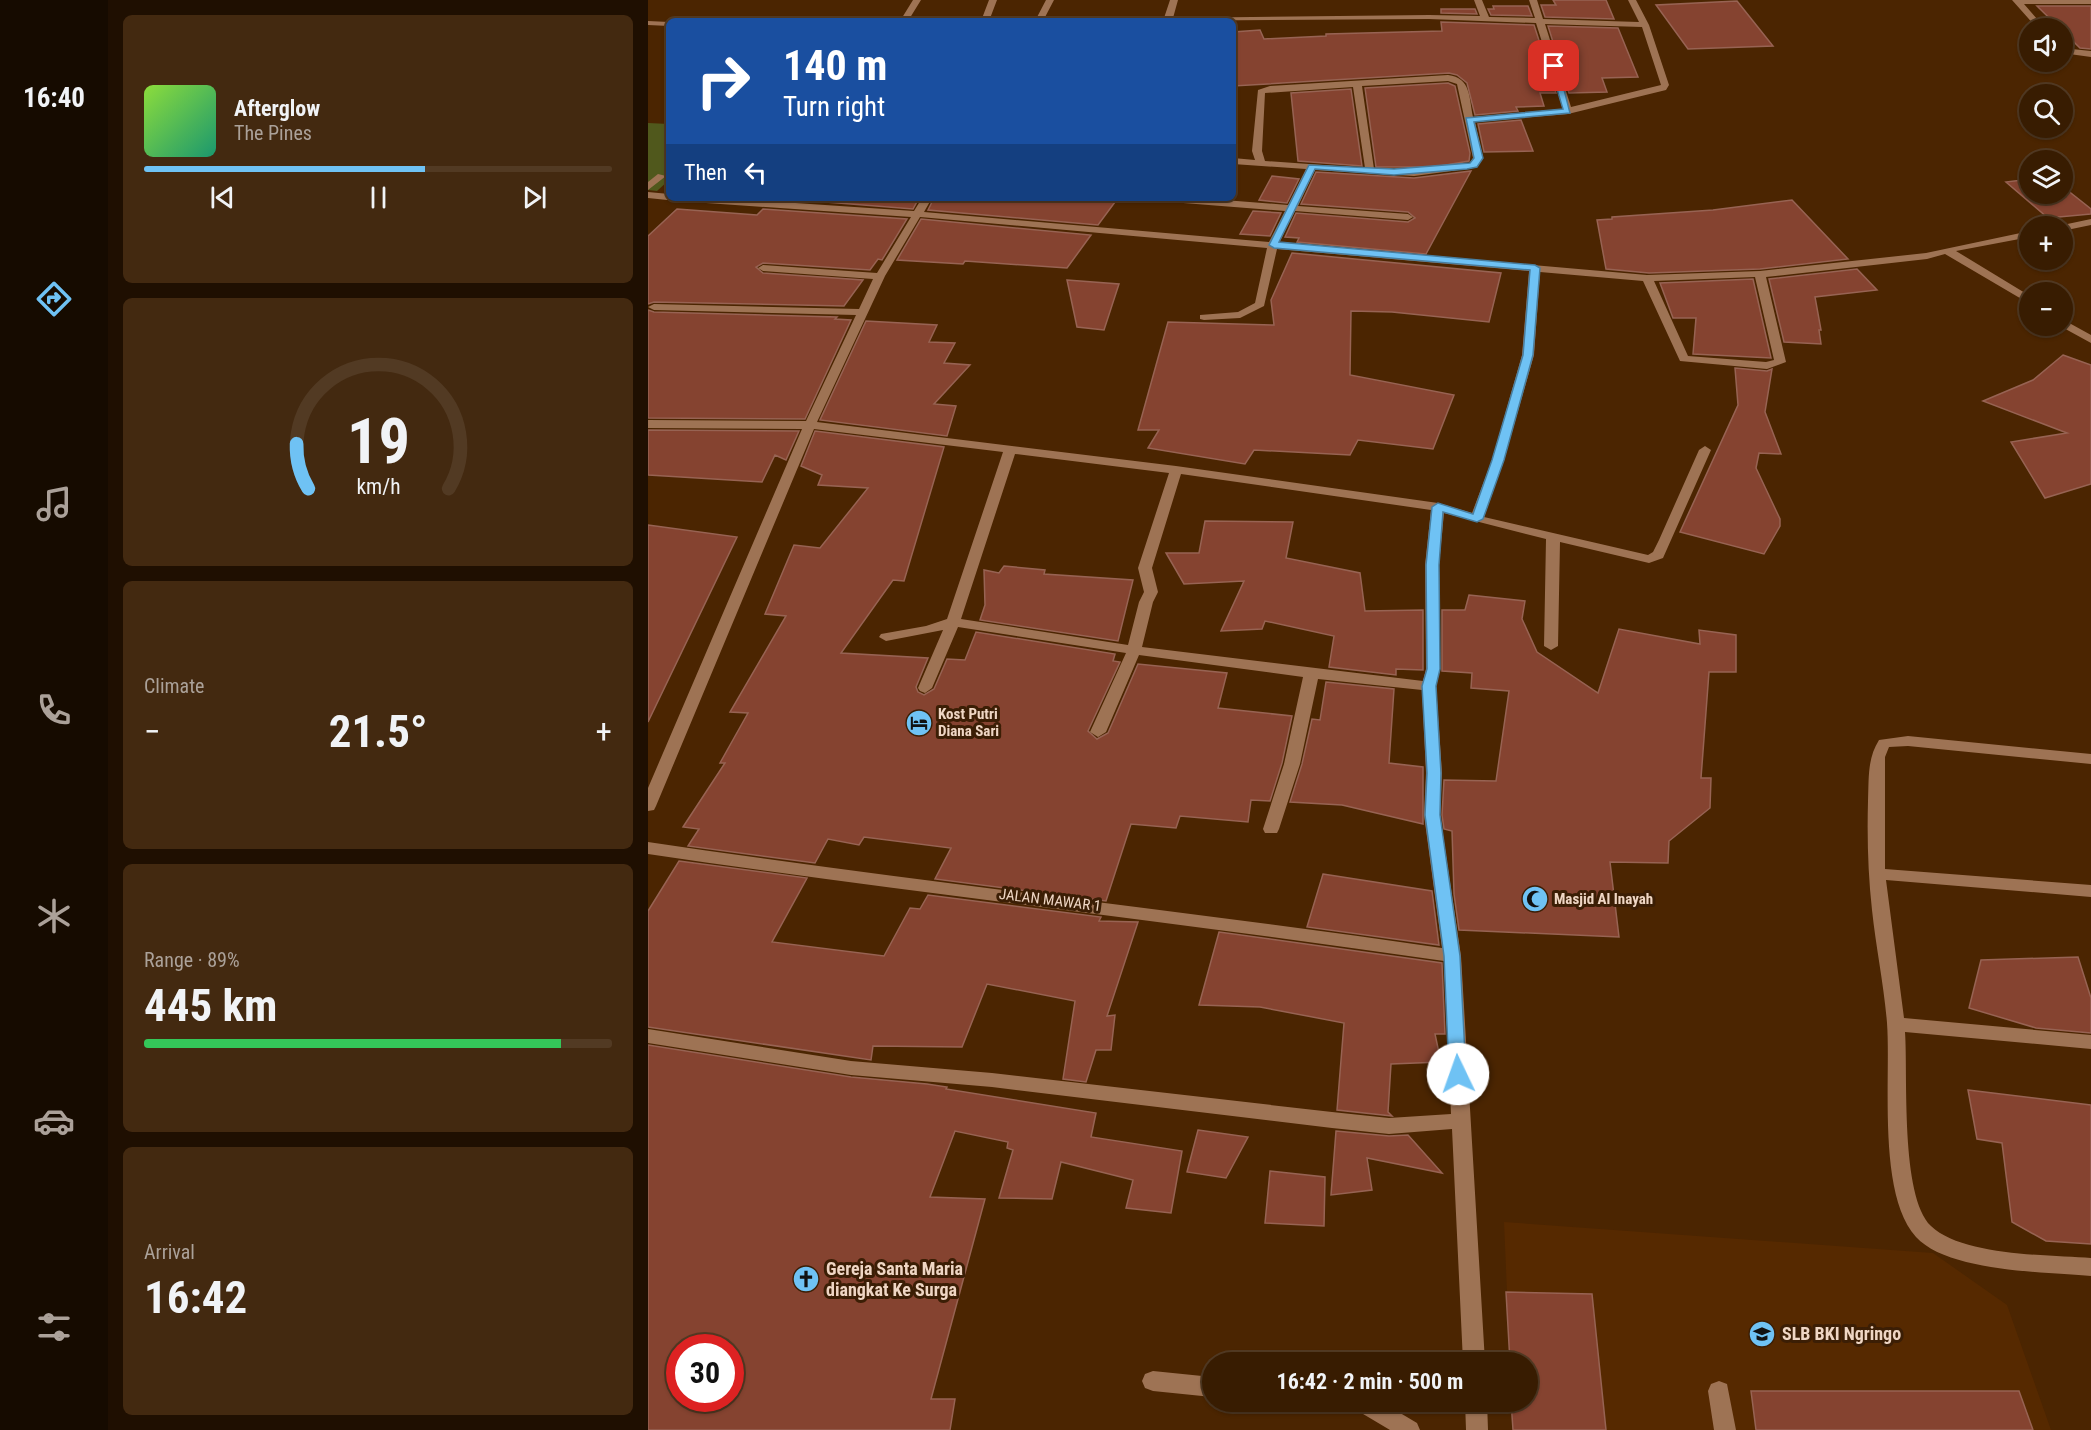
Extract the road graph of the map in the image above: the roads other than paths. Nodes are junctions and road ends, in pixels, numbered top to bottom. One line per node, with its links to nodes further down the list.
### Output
1 (917, 0): 10 (street)
2 (993, 0): 11 (street)
3 (1050, 0): 12 (street)
4 (1174, 0): 13 (street)
5 (1478, 0): 14 (street)
6 (1533, 0): 17 (street)
7 (1632, 0): 20 (street)
8 (2017, 1): 9 (street); 15 (street)
9 (2091, 2)
10 (906, 18)
11 (986, 18)
12 (1041, 18)
13 (1169, 18)
14 (1485, 18): 16 (street); 17 (street)
15 (2033, 18)
16 (1236, 20)
17 (1540, 21): 20 (street); 24 (street)
18 (648, 24): 19 (street)
19 (666, 24)
20 (1645, 25): 24 (street)
21 (2073, 52): 22 (street)
22 (2091, 54)
23 (1357, 84): 25 (street); 27 (street); 29 (street)
24 (1568, 111): 25 (street)
25 (1469, 120): 29 (street)
26 (1236, 161): 27 (street)
27 (1261, 163): 28 (street)
28 (1312, 167): 29 (street); 37 (street)
29 (1370, 172)
30 (661, 176): 31 (street)
31 (648, 188)
32 (648, 195): 33 (street)
33 (666, 197)
34 (741, 201): 38 (street)
35 (925, 201): 38 (street)
36 (1194, 201): 37 (street)
37 (1291, 209): 39 (street); 43 (street)
38 (917, 214): 43 (street); 48 (street)
39 (1408, 217)
40 (2091, 222): 41 (street)
41 (2073, 226)
42 (2019, 236): 44 (street)
43 (1274, 245): 46 (street); 53 (street)
44 (1946, 250): 47 (street); 50 (street)
45 (764, 268): 48 (street)
46 (1535, 268): 49 (street); 62 (street)
47 (1760, 274): 49 (street); 49 (street)
48 (880, 276): 52 (street)
49 (1647, 278)
50 (2019, 294)
51 (654, 307): 52 (street)
52 (864, 312): 57 (street)
53 (1204, 317)
54 (2073, 329): 55 (street)
55 (2091, 340)
56 (648, 424): 57 (street)
57 (810, 425): 58 (street); 73 (street)
58 (1010, 449): 60 (street); 64 (street)
59 (1705, 450): 63 (street)
60 (1176, 470): 61 (street); 67 (street)
61 (1438, 507): 62 (street); 69 (street)
62 (1477, 519): 63 (street)
63 (1553, 537): 66 (street)
64 (953, 622): 65 (street); 67 (street); 70 (street)
65 (886, 637)
66 (1551, 646)
67 (1134, 651): 68 (street); 71 (street)
68 (1311, 675): 69 (street); 74 (street)
69 (1429, 686): 78 (street)
70 (925, 688)
71 (1098, 732)
72 (2091, 759): 76 (street)
73 (648, 806)
74 (1271, 829)
75 (648, 848): 78 (street, JALAN MAWAR 1)
76 (1877, 874): 77 (street); 79 (street)
77 (2091, 891)
78 (1452, 956): 82 (street)
79 (1896, 1024): 81 (street); 83 (street)
80 (648, 1036): 82 (street)
81 (2091, 1042)
82 (1460, 1121): 84 (street)
83 (2091, 1267)
84 (1473, 1352)
85 (1153, 1381): 86 (street)
86 (1202, 1386)
87 (1719, 1391): 92 (street)
88 (1379, 1412): 90 (street)
89 (1476, 1412): 91 (street)
90 (1409, 1430)
91 (1477, 1430)
92 (1725, 1430)

